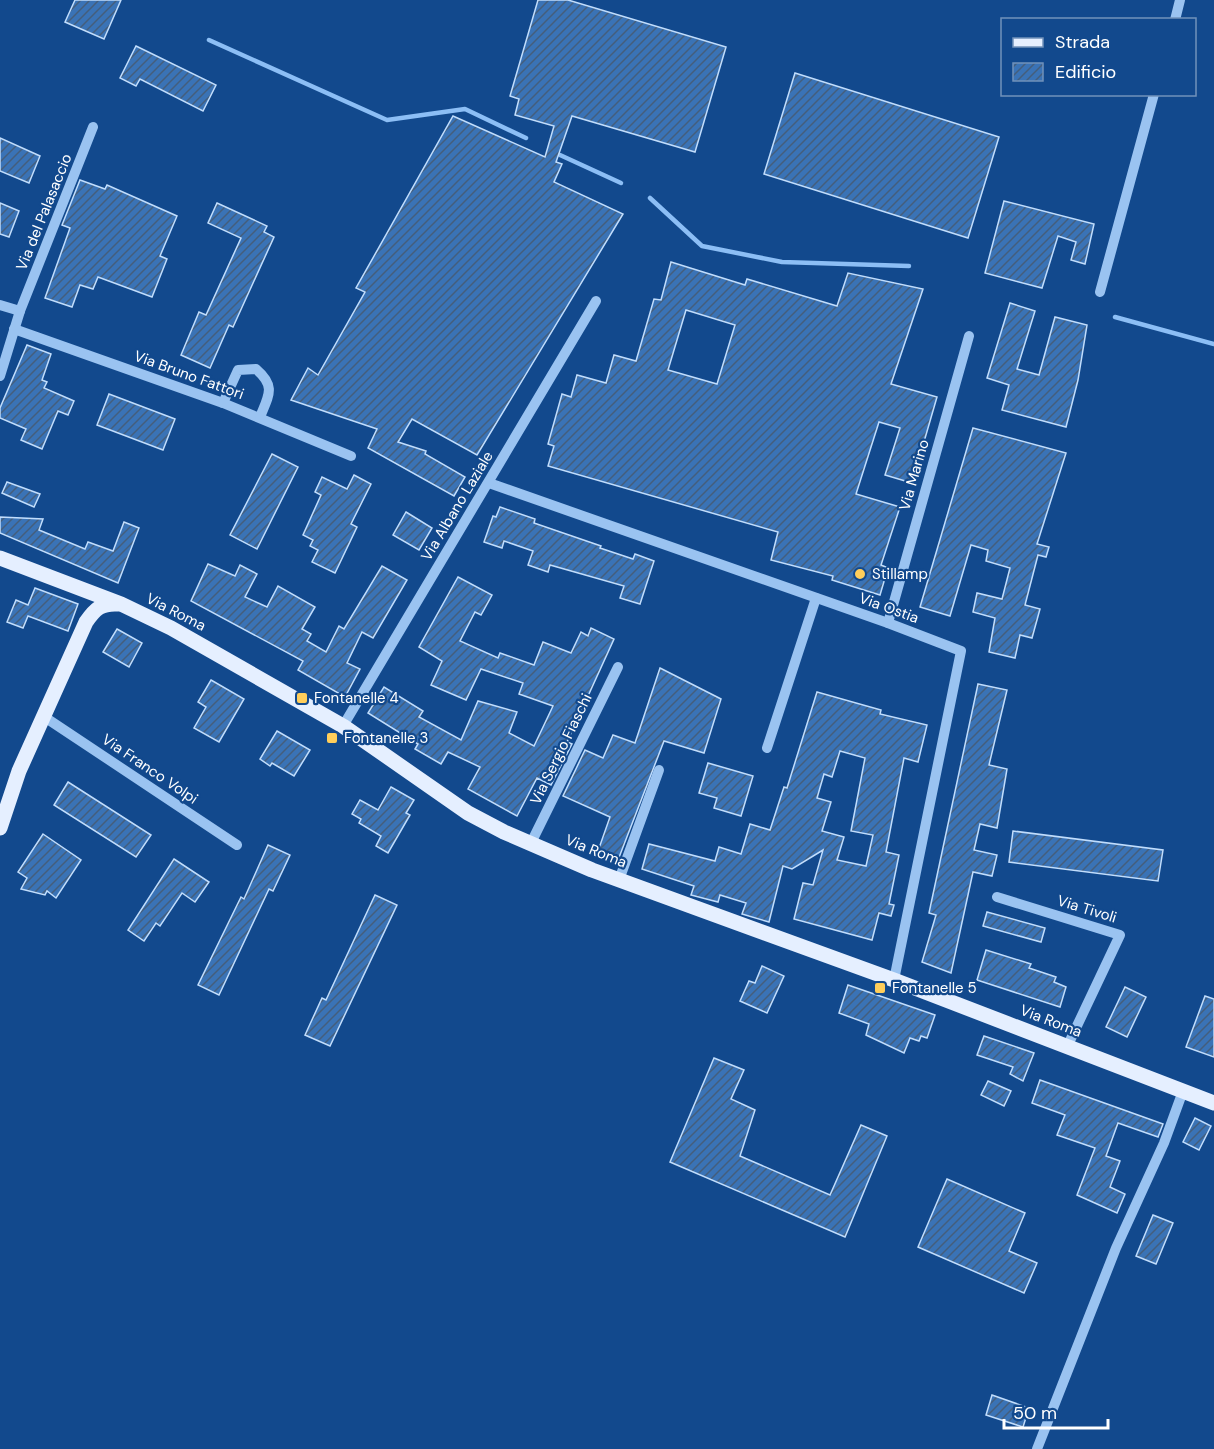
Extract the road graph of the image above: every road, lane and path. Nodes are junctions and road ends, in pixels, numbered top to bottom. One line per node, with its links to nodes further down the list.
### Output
1 (1180, 0): 2 (street)
2 (1176, 18)
3 (1153, 96): 5 (street)
4 (93, 127): 8 (street, Via del Palasaccio)
5 (1100, 292)
6 (596, 301): 15 (street, Via Albano Laziale)
7 (0, 305): 8 (street)
8 (20, 311): 9 (street, Via del Palasaccio)
9 (14, 329): 11 (street, Via del Palasaccio); 12 (street, Via Bruno Fattori)
10 (969, 336): 21 (street, Via Marino)
11 (0, 376)
12 (223, 403): 13 (street, Via Bruno Fattori); 13 (street)
13 (260, 417): 14 (street, Via Bruno Fattori)
14 (351, 456)
15 (489, 483): 18 (street, Via Ostia); 24 (street, Via Albano Laziale)
16 (0, 558): 17 (main road, Via Roma)
17 (72, 586): 19 (main road, Via Roma); 20 (main road)
18 (816, 598): 21 (street, Via Ostia); 25 (street)
19 (121, 604): 20 (main road); 24 (main road, Via Roma)
20 (86, 622): 23 (main road)
21 (888, 623): 32 (street, Via Ostia)
22 (618, 667): 28 (street, Via Sergio Fiaschi)
23 (46, 718): 27 (main road); 29 (street, Via Franco Volpi)
24 (343, 726): 28 (main road, Via Roma)
25 (767, 748)
26 (659, 770): 30 (street)
27 (0, 828)
28 (531, 843): 30 (main road, Via Roma)
29 (237, 845)
30 (619, 880): 32 (main road, Via Roma)
31 (997, 897): 33 (street, Via Tivoli)
32 (894, 980): 33 (main road, Via Roma)
33 (1067, 1047): 34 (main road, Via Roma)
34 (1183, 1091): 35 (main road, Via Roma); 36 (street)
35 (1214, 1103)
36 (1037, 1449)

